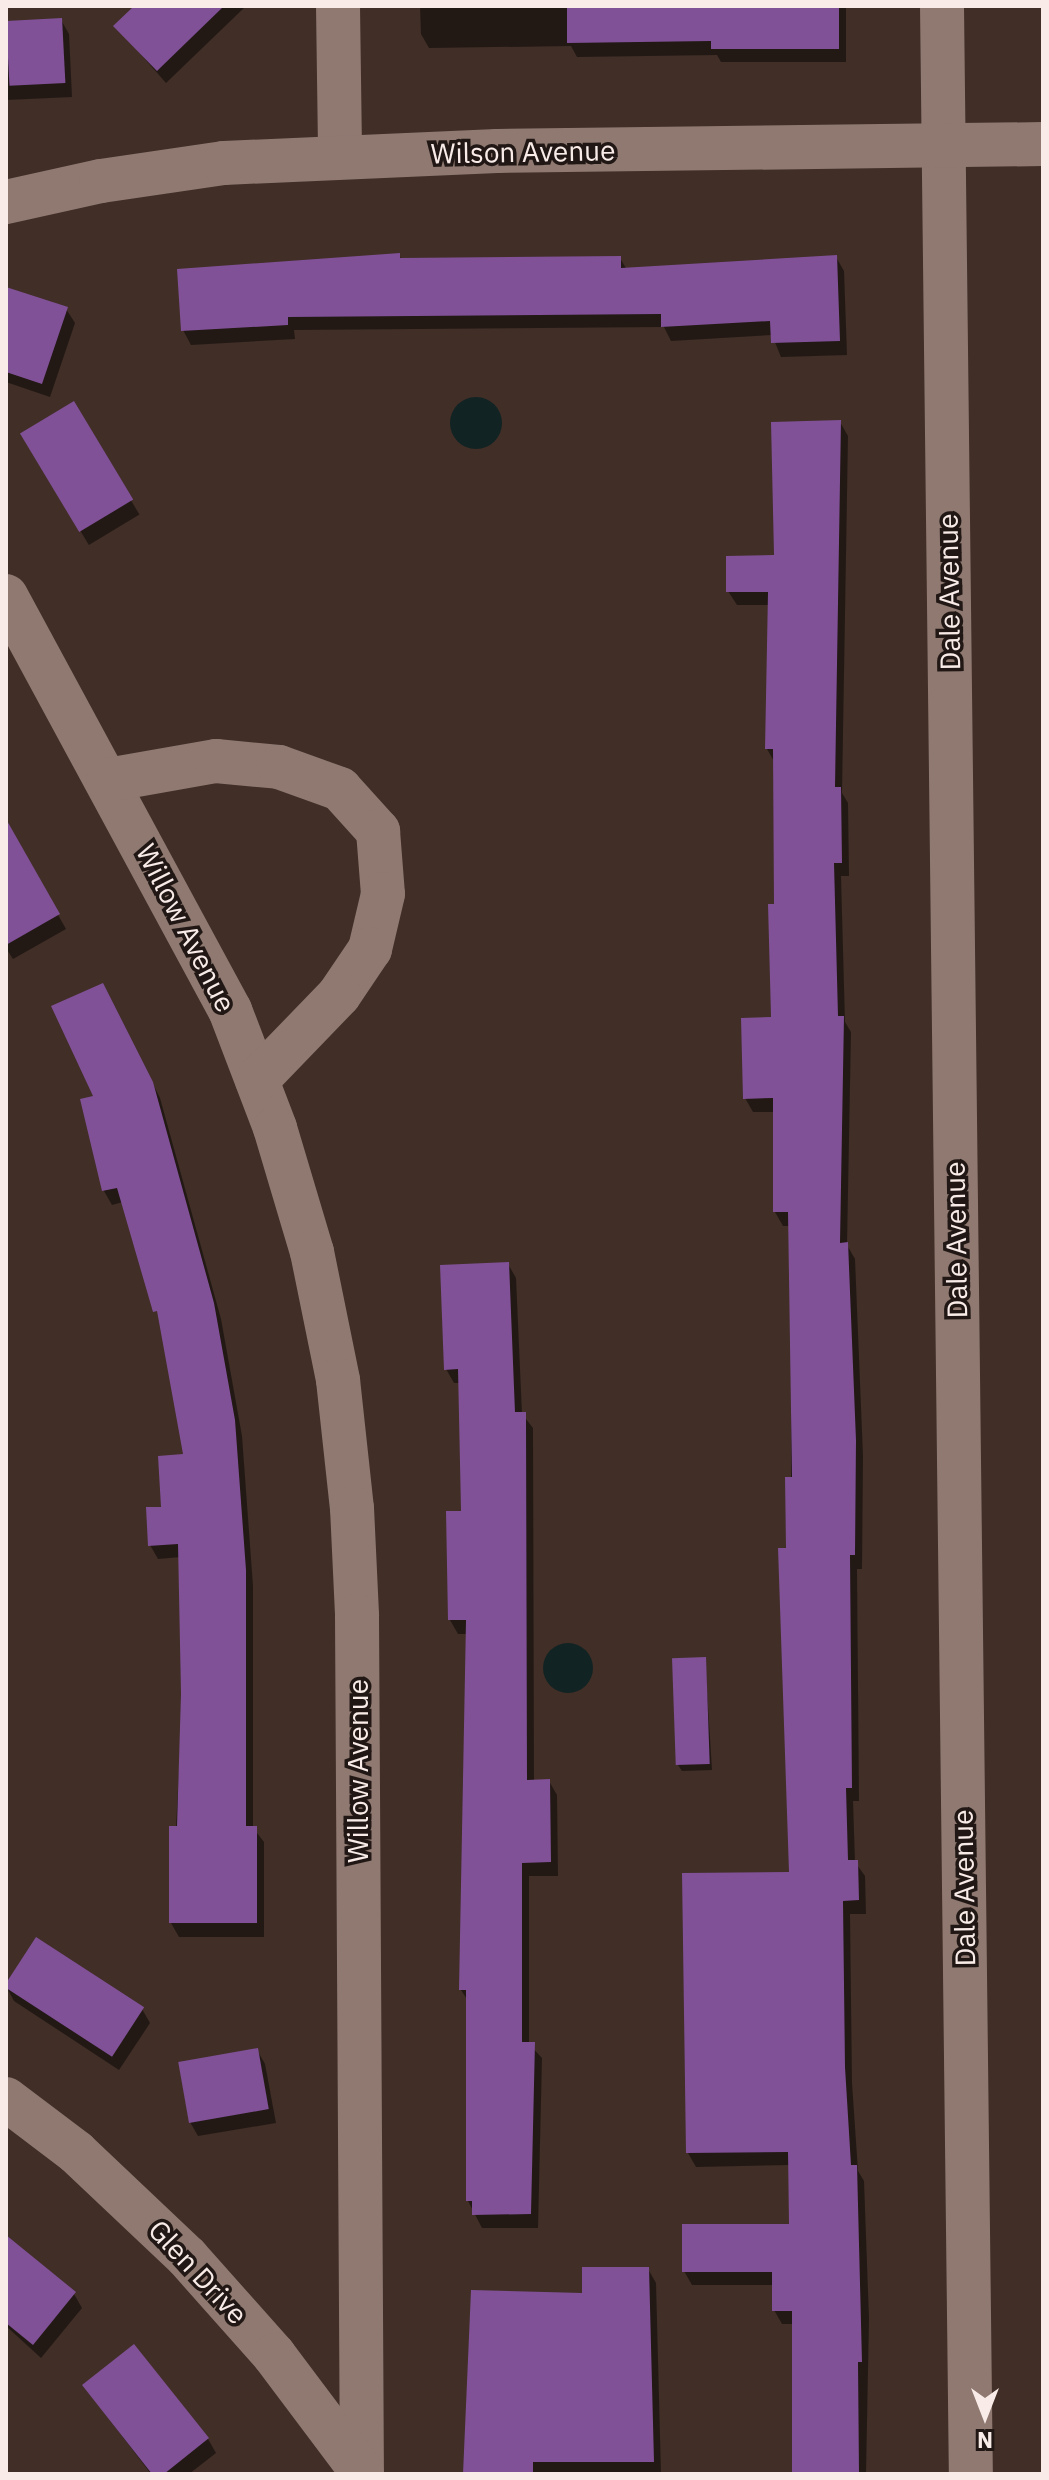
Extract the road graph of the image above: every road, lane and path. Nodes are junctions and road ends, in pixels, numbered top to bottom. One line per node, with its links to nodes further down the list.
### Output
1 (338, 6): 5 (street)
2 (942, 6): 4 (street, Dale Avenue)
3 (1043, 144): 4 (street, Wilson Avenue)
4 (944, 146): 5 (street, Wilson Avenue); 12 (street, Dale Avenue)
5 (340, 157): 6 (street, Wilson Avenue)
6 (6, 202)
7 (6, 596): 8 (street, Willow Avenue)
8 (108, 780): 9 (street, Willow Avenue); 9 (street)
9 (257, 1080): 11 (street, Willow Avenue)
10 (6, 2099): 11 (street, Glen Drive)
11 (362, 2473)
12 (971, 2474)

